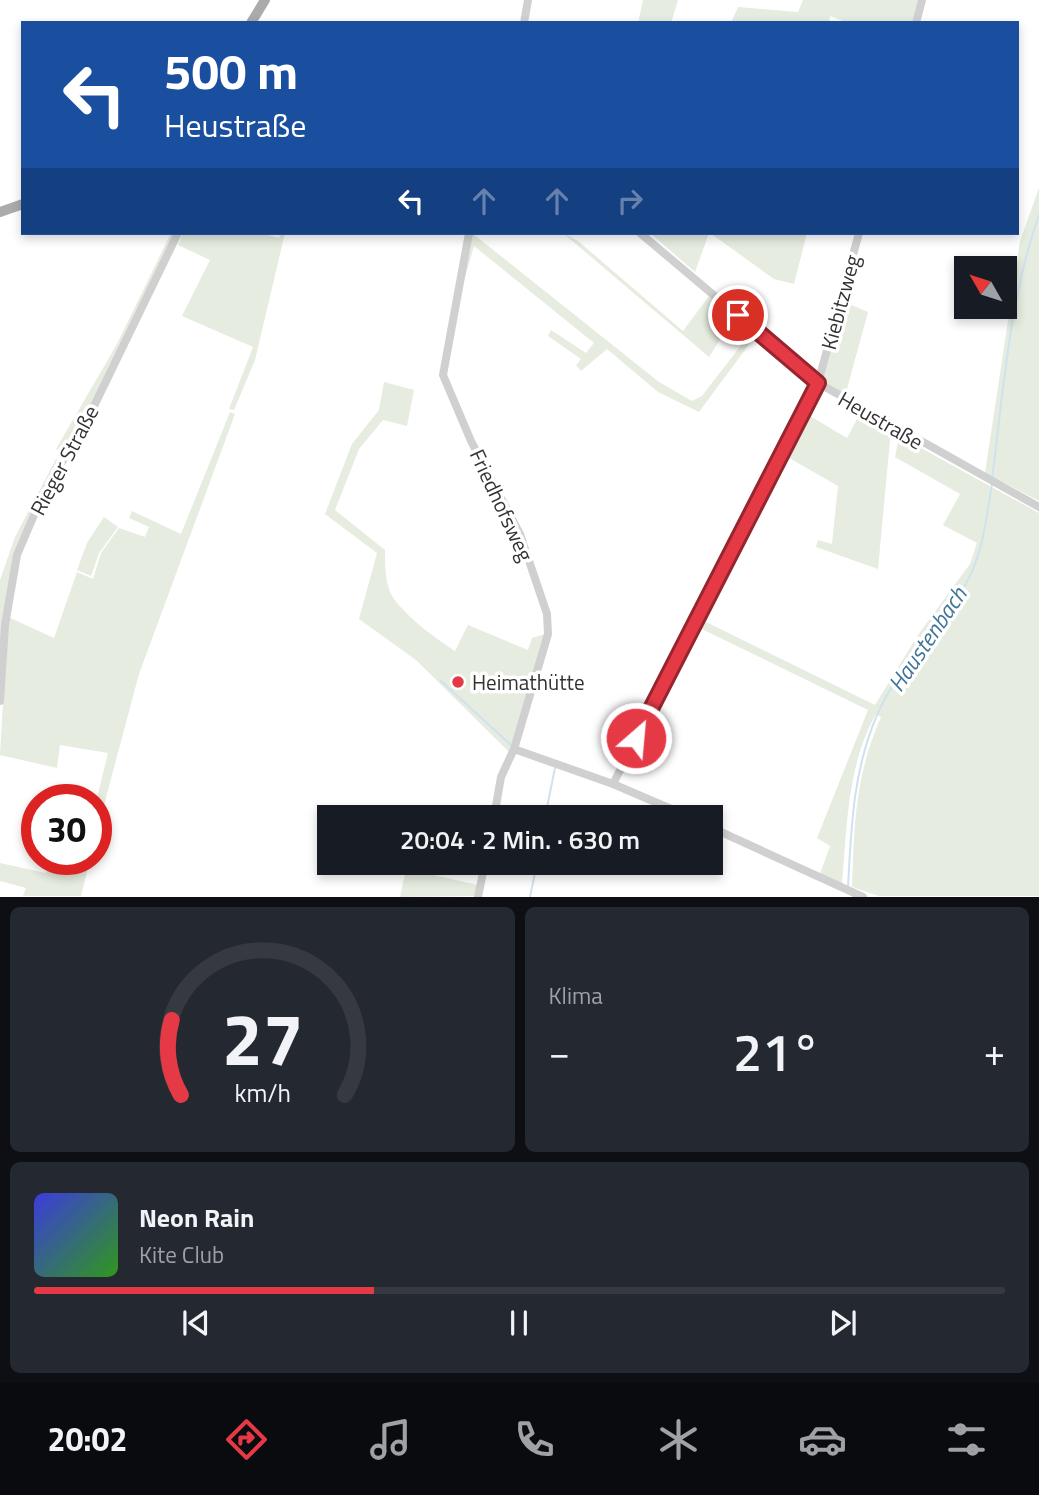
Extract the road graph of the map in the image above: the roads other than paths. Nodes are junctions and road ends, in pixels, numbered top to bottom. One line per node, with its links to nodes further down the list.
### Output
1 (265, 0): 4 (main road)
2 (528, 0): 5 (street)
3 (922, 0): 6 (street)
4 (252, 21)
5 (524, 21)
6 (917, 21)
7 (21, 205): 8 (main road)
8 (0, 212)
9 (177, 235): 15 (street, Rieger Straße)
10 (469, 235): 16 (street, Friedhofsweg)
11 (642, 235): 13 (street, Heustraße)
12 (858, 235): 13 (street, Kiebitzweg)
13 (818, 383): 14 (street, Heustraße); 17 (street, Kiebitzweg)
14 (1039, 507)
15 (0, 701)
16 (514, 749): 17 (street); 18 (street, Friedhofsweg)
17 (613, 784): 19 (street)
18 (496, 805)
19 (662, 805)
20 (723, 833): 23 (street)
21 (483, 875): 22 (street)
22 (478, 897)
23 (863, 897)

